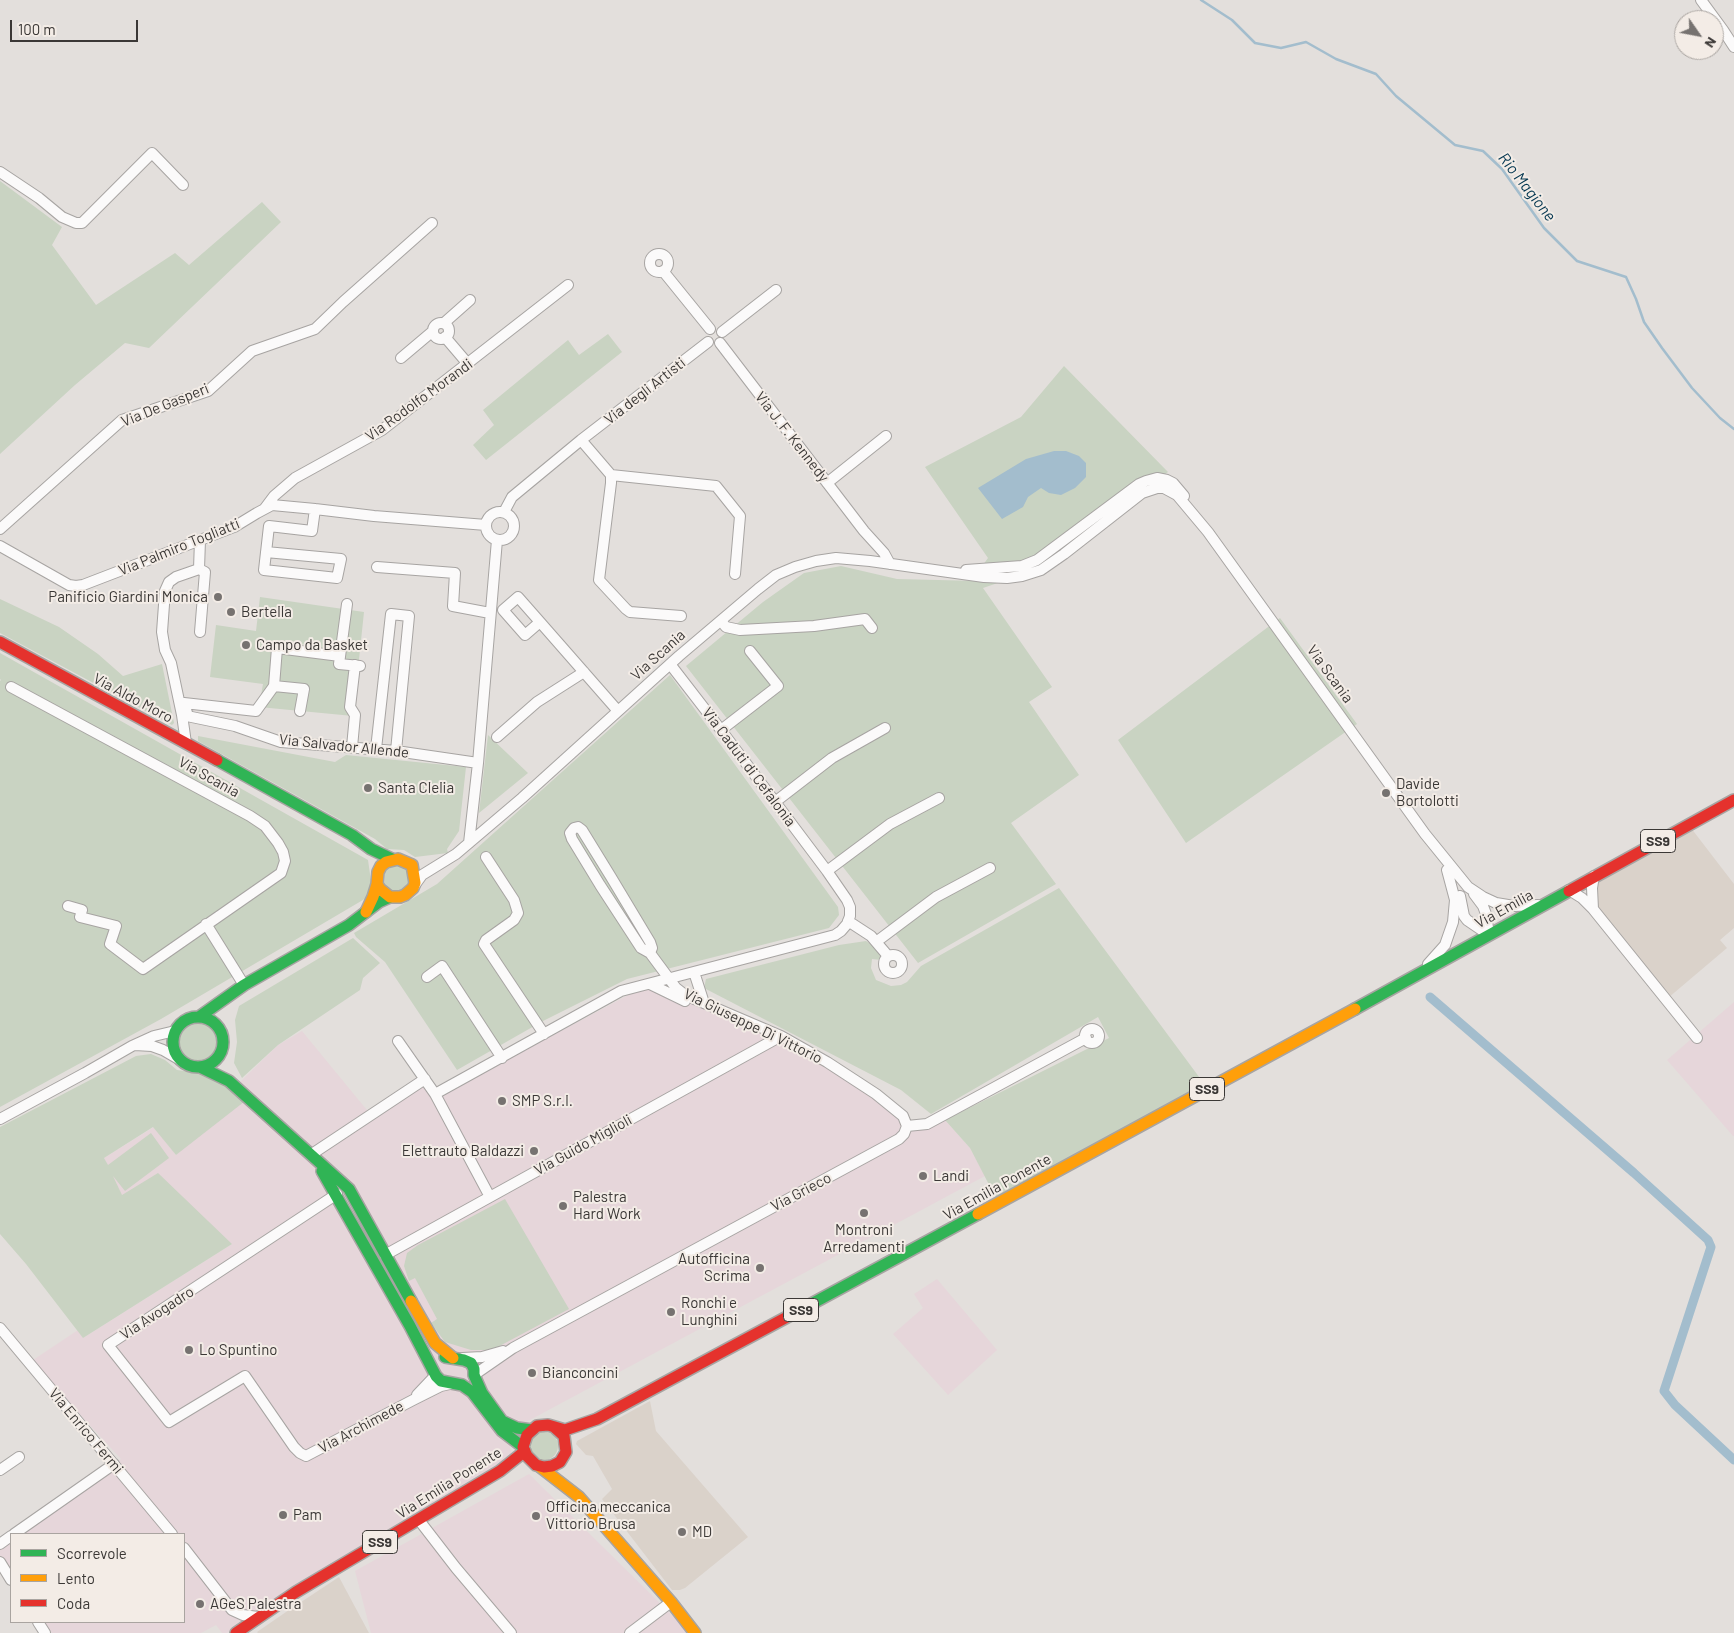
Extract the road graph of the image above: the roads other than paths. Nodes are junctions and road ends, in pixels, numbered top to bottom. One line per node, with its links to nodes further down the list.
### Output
1 (1701, 0): 2 (street)
2 (1734, 47)
3 (0, 172): 4 (street)
4 (183, 185)
5 (432, 223): 27 (street, Via De Gasperi)
6 (663, 271): 11 (street)
7 (568, 285): 18 (street, Via Rodolfo Morandi)
8 (776, 290): 13 (street)
9 (470, 300): 10 (street)
10 (444, 323): 12 (street); 14 (street)
11 (710, 329): 13 (street); 15 (street)
12 (433, 331): 14 (street); 17 (street)
13 (722, 332): 16 (street)
14 (445, 337): 18 (street)
15 (708, 342): 16 (street); 20 (street, Via degli Artisti)
16 (720, 343): 22 (street, Via J. F. Kennedy)
17 (401, 358)
18 (468, 364): 23 (street, Via Rodolfo Morandi)
19 (886, 436): 22 (street)
20 (581, 440): 21 (street); 25 (street, Via degli Artisti)
21 (611, 475): 37 (street); 40 (street)
22 (828, 484): 28 (street, Via J. F. Kennedy)
23 (265, 508): 24 (street, Via Palmiro Togliatti); 29 (street, Via Palmiro Togliatti)
24 (315, 509): 26 (street, Via Palmiro Togliatti); 32 (street)
25 (504, 512): 26 (street); 30 (street)
26 (486, 525): 30 (street)
27 (0, 529)
28 (864, 531): 33 (street); 34 (street)
29 (200, 540): 31 (street, Via Palmiro Togliatti); 36 (street)
30 (497, 540): 39 (street)
31 (0, 546)
32 (266, 552): 32 (street)
33 (870, 561): 34 (street, Via Scania); 41 (street, Via Scania)
34 (890, 564): 67 (street, Via Scania)
35 (378, 567): 39 (street)
36 (199, 568): 44 (street); 54 (street)
37 (735, 574)
38 (347, 604): 47 (street)
39 (490, 613): 63 (street)
40 (682, 616)
41 (720, 621): 43 (street); 48 (street, Via Scania)
42 (540, 622): 49 (street)
43 (872, 628)
44 (200, 632)
45 (0, 642): 57 (main road, Via Aldo Moro)
46 (750, 651): 56 (street)
47 (340, 656): 50 (street); 60 (street)
48 (670, 664): 53 (street, Via Scania); 56 (street, Via Caduti di Cefalonia)
49 (584, 672): 53 (street); 58 (street)
50 (274, 686): 52 (street); 54 (street)
51 (10, 687): 89 (street, Via Scania)
52 (300, 711)
53 (618, 711): 68 (street, Via Scania)
54 (186, 718): 57 (street); 59 (street); 60 (street, Via Salvador Allende)
55 (885, 728): 66 (street)
56 (721, 730): 66 (street, Via Caduti di Cefalonia)
57 (174, 737): 59 (main road, Via Aldo Moro)
58 (497, 737)
59 (186, 743): 69 (main road, Via Aldo Moro)
60 (352, 748): 61 (street, Via Salvador Allende)
61 (376, 749): 62 (street, Via Salvador Allende); 62 (street)
62 (396, 751): 63 (street, Via Salvador Allende)
63 (478, 763): 68 (street)
64 (939, 798): 76 (street)
65 (1734, 800): 78 (main road, Via Emilia / SS9)
66 (775, 802): 76 (street, Via Caduti di Cefalonia)
67 (1425, 834): 75 (street, Via Scania); 80 (street, Via Scania)
68 (469, 843): 73 (street, Via Scania)
69 (371, 849): 71 (main road, Via Scania); 77 (main road)
70 (486, 857): 104 (street)
71 (392, 859): 72 (main road, Via Scania); 77 (main road)
72 (412, 865): 73 (street, Via Scania); 81 (main road)
73 (436, 865): 81 (street, Via Scania)
74 (990, 868): 91 (street)
75 (1446, 870): 90 (street, Via Scania); 97 (street, Via Scania)
76 (827, 871): 88 (street, Via Caduti di Cefalonia)
77 (378, 872): 79 (main road)
78 (1594, 876): 82 (main road, Via Emilia / SS9); 86 (street)
79 (377, 884): 83 (main road); 87 (main road)
80 (1468, 887): 84 (street, Via Scania); 90 (street, Via Scania)
81 (413, 888): 83 (main road, Via Scania)
82 (1568, 890): 84 (main road, Via Emilia / SS9); 86 (street)
83 (390, 897): 87 (main road, Via Scania)
84 (1542, 905): 90 (main road, Via Emilia / SS9)
85 (68, 906): 89 (street, Via Scania)
86 (1593, 909): 108 (street)
87 (365, 913): 99 (main road, Via Scania)
88 (848, 921): 91 (street); 94 (street, Via Giuseppe Di Vittorio)
89 (206, 924): 99 (street)
90 (1489, 935): 97 (main road, Via Emilia / SS9)
91 (876, 942): 93 (street)
92 (650, 953): 92 (street); 96 (street)
93 (888, 956)
94 (694, 972): 96 (street, Via Giuseppe Di Vittorio); 101 (street)
95 (427, 976): 112 (street)
96 (669, 979): 98 (street, Via Giuseppe Di Vittorio); 101 (street, Via Giuseppe Di Vittorio)
97 (1410, 979): 133 (main road, Via Emilia Ponente / SS9)
98 (650, 984): 101 (street); 104 (street, Via Giuseppe Di Vittorio)
99 (244, 985): 100 (main road, Via Scania)
100 (233, 992): 102 (main road, Via Scania); 105 (main road)
101 (704, 1003): 106 (street, Via Giuseppe Di Vittorio)
102 (198, 1016): 103 (main road, Via Scania); 105 (main road)
103 (176, 1031): 110 (street, Via Scania); 113 (main road)
104 (544, 1034): 112 (street, Via Giuseppe Di Vittorio)
105 (222, 1035): 111 (main road)
106 (781, 1036): 119 (street, Via Giuseppe Di Vittorio); 122 (street, Via Guido Miglioli)
107 (1086, 1038): 119 (street)
108 (1697, 1038)
109 (398, 1041): 115 (street)
110 (145, 1043): 113 (street, Via Scania); 118 (street, Via Scania)
111 (221, 1052): 114 (main road); 116 (main road)
112 (502, 1058): 117 (street, Via Giuseppe Di Vittorio)
113 (182, 1061): 114 (main road, Via Scania)
114 (200, 1067): 116 (main road, Via Scania)
115 (425, 1079): 117 (street); 120 (street)
116 (242, 1093): 120 (main road)
117 (435, 1094): 122 (street)
118 (0, 1119)
119 (907, 1126): 126 (street, Via Grieco)
120 (312, 1154): 121 (main road); 123 (main road)
121 (337, 1194): 124 (main road); 130 (street, Via Avogadro)
122 (490, 1197): 123 (street, Via Guido Miglioli)
123 (385, 1254): 124 (main road); 127 (main road)
124 (374, 1261): 128 (main road)
125 (0, 1328): 140 (street, Via Enrico Fermi)
126 (513, 1348): 127 (street); 129 (street)
127 (454, 1358): 128 (main road); 129 (main road)
128 (435, 1374): 131 (main road); 132 (street)
129 (474, 1375): 131 (main road); 135 (main road)
130 (245, 1376): 132 (street, Via Archimede)
131 (458, 1384): 132 (street, Via Archimede); 137 (main road)
132 (413, 1400)
133 (597, 1419): 134 (main road, SS9); 136 (main road, SS9)
134 (554, 1426): 135 (main road); 136 (main road)
135 (532, 1430): 137 (main road)
136 (566, 1445): 139 (main road)
137 (524, 1449): 141 (main road); 152 (main road, Via Emilia Ponente / SS9)
138 (19, 1457): 142 (street)
139 (562, 1458): 141 (main road); 143 (main road)
140 (114, 1464): 145 (street); 146 (street, Via Enrico Fermi)
141 (536, 1465): 143 (main road); 144 (main road, Via Emilia Ponente / SS9)
142 (0, 1470)
143 (579, 1498): 150 (main road)
144 (422, 1524): 154 (main road, Via Emilia Ponente / SS9); 155 (street)
145 (15, 1533)
146 (171, 1533)
147 (185, 1549): 151 (street)
148 (0, 1562): 149 (street)
149 (10, 1578)
150 (671, 1602): 156 (street); 157 (main road)
151 (232, 1610): 152 (street); 153 (street)
152 (258, 1617): 153 (main road, Via Emilia Ponente / SS9)
153 (236, 1633)
154 (243, 1633)
155 (511, 1633)
156 (630, 1633)
157 (696, 1633)

